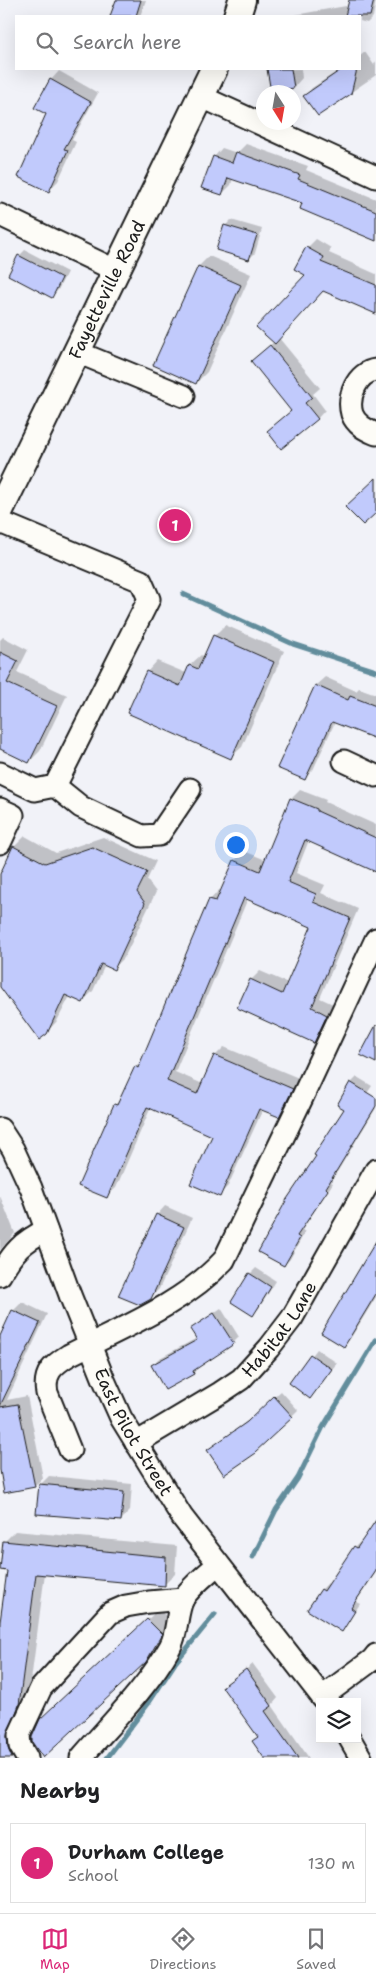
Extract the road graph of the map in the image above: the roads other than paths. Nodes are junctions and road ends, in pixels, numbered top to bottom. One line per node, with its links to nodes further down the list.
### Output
1 (242, 0): 2 (main road)
2 (237, 15)
3 (214, 70): 4 (main road, Fayetteville Road)
4 (202, 97): 5 (street); 7 (main road, Fayetteville Road)
5 (376, 177)
6 (0, 215): 7 (street)
7 (117, 271): 8 (main road, Fayetteville Road)
8 (77, 352): 10 (street); 12 (main road, Fayetteville Road)
9 (376, 370): 11 (street)
10 (184, 396)
11 (376, 434)
12 (6, 482): 13 (main road, Fayetteville Road)
13 (0, 510)
14 (0, 522): 18 (street)
15 (344, 761): 17 (street)
16 (0, 773): 18 (street)
17 (376, 776)
18 (55, 786): 19 (street)
19 (190, 789)
20 (0, 809): 21 (street)
21 (0, 843)
22 (376, 939): 27 (street)
23 (0, 1128): 25 (street, East Pilot Street)
24 (376, 1170): 28 (street, Habitat Lane)
25 (46, 1230): 26 (street); 27 (street, East Pilot Street)
26 (0, 1275)
27 (89, 1345): 28 (street, East Pilot Street); 29 (street)
28 (136, 1443): 30 (street, East Pilot Street)
29 (70, 1450)
30 (218, 1564): 31 (street); 33 (street, East Pilot Street)
31 (183, 1599): 36 (street); 37 (street)
32 (376, 1654): 34 (street)
33 (323, 1698)
34 (325, 1698)
35 (352, 1743): 38 (street)
36 (28, 1758)
37 (81, 1758)
38 (361, 1758)

